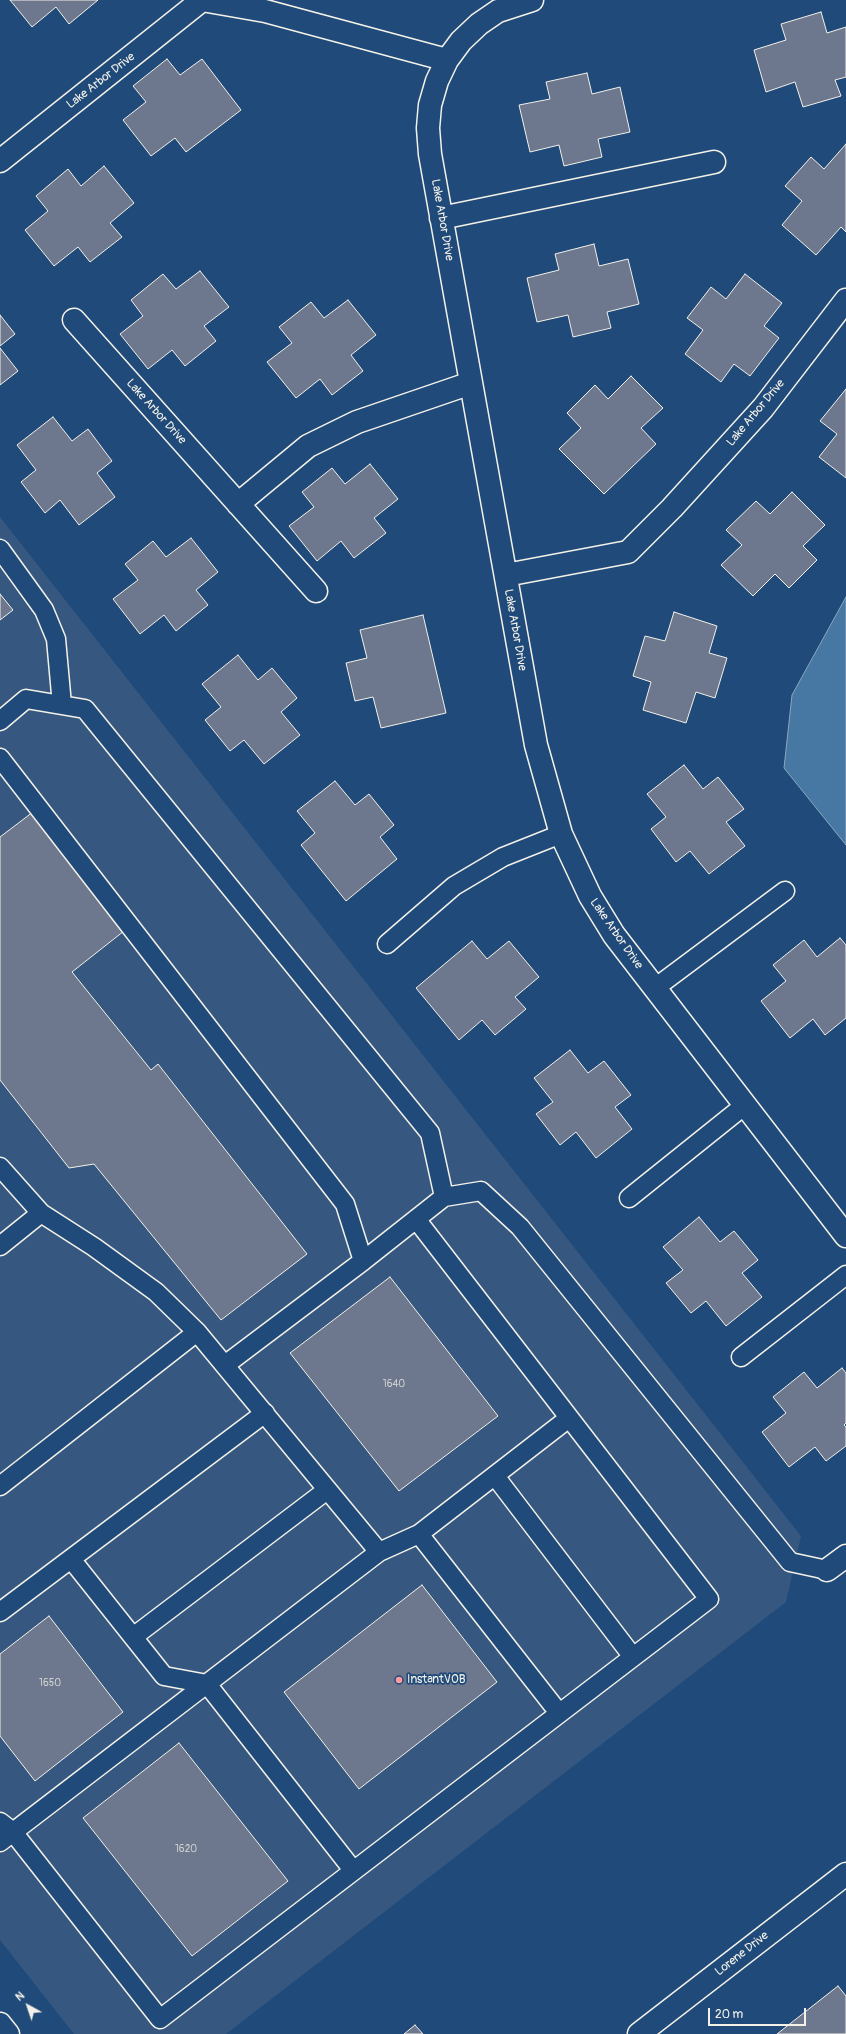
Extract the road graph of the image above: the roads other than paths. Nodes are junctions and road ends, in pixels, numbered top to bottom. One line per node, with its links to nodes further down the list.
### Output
1 (202, 0): 3 (street, Lake Arbor Drive); 4 (street, Lake Arbor Drive)
2 (532, 0): 3 (street, Lake Arbor Drive)
3 (447, 60): 6 (street, Lake Arbor Drive)
4 (0, 161)
5 (714, 162): 6 (street)
6 (441, 218): 9 (street, Lake Arbor Drive)
7 (846, 300): 12 (street, Lake Arbor Drive)
8 (74, 320): 10 (street, Lake Arbor Drive)
9 (471, 383): 10 (street); 12 (street, Lake Arbor Drive)
10 (238, 504): 13 (street, Lake Arbor Drive)
11 (0, 549): 14 (lane)
12 (506, 575): 17 (street, Lake Arbor Drive)
13 (316, 591)
14 (62, 705): 15 (lane); 23 (lane)
15 (0, 721)
16 (0, 758): 29 (lane)
17 (561, 834): 19 (lane); 20 (street, Lake Arbor Drive)
18 (785, 891): 20 (lane)
19 (387, 944)
20 (654, 988): 21 (street, Lake Arbor Drive)
21 (745, 1106): 24 (lane); 27 (street, Lake Arbor Drive)
22 (0, 1167): 25 (lane)
23 (444, 1197): 26 (lane); 43 (lane)
24 (629, 1198)
25 (41, 1213): 28 (lane); 31 (lane)
26 (416, 1219): 29 (lane); 35 (lane)
27 (846, 1236)
28 (0, 1246)
29 (363, 1261): 33 (lane)
30 (846, 1276): 32 (lane)
31 (197, 1332): 33 (lane); 37 (lane)
32 (741, 1357)
33 (225, 1365): 34 (lane)
34 (264, 1413): 38 (lane); 42 (lane)
35 (569, 1418): 36 (lane); 46 (lane)
36 (495, 1476): 39 (lane); 46 (lane)
37 (0, 1486)
38 (328, 1490): 40 (lane); 45 (lane)
39 (419, 1534): 40 (lane); 48 (lane)
40 (379, 1552): 47 (lane)
41 (846, 1556): 43 (street)
42 (71, 1559): 44 (lane); 45 (lane)
43 (827, 1570)
44 (0, 1612)
45 (133, 1637): 47 (lane)
46 (632, 1657): 48 (lane)
47 (207, 1684): 49 (lane); 50 (lane)
48 (559, 1713): 50 (lane)
49 (4, 1832): 50 (lane)
50 (353, 1870)
51 (846, 1874): 54 (street, Lorene Drive)
52 (0, 2024): 53 (street)
53 (8, 2034)
54 (639, 2034)

